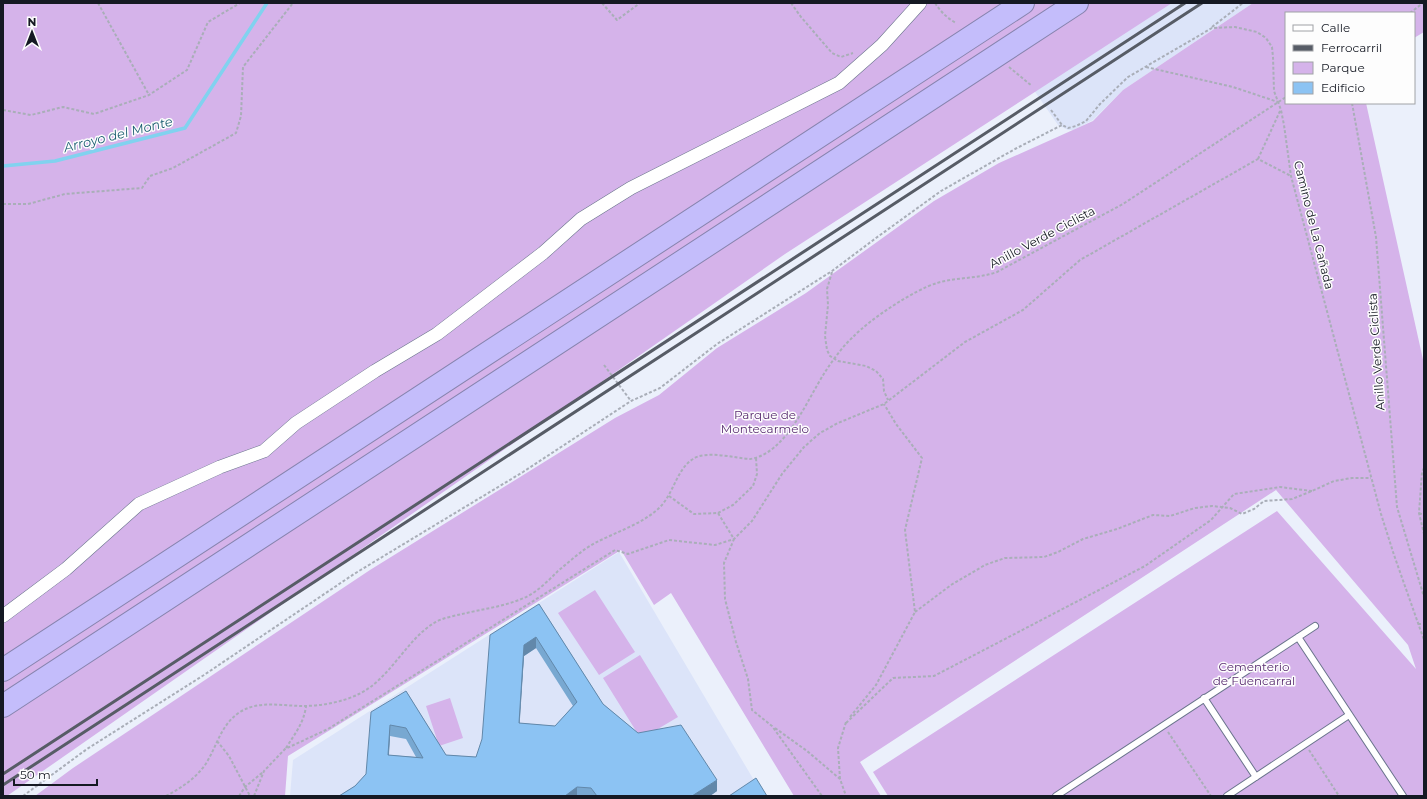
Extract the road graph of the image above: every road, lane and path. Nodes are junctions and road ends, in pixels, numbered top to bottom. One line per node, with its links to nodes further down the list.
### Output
1 (98, 3): 20 (path)
2 (240, 3): 20 (path)
3 (293, 3): 30 (path)
4 (602, 3): 5 (path)
5 (640, 3)
6 (791, 3): 16 (path)
7 (920, 3): 50 (street)
8 (935, 3): 14 (path)
9 (1023, 3): 56 (highway)
10 (1077, 3): 58 (highway)
11 (1243, 3): 15 (path)
12 (1424, 3): 13 (path)
13 (1411, 12)
14 (956, 23)
15 (1212, 28): 18 (path, Camino de La Cañada); 22 (path, Camino de La Cañada)
16 (856, 52)
17 (1009, 67): 19 (path)
18 (1146, 67): 22 (path); 27 (path, Camino de La Cañada)
19 (1032, 86)
20 (149, 95): 24 (path)
21 (1285, 98): 22 (path, Anillo Verde Ciclista)
22 (1278, 102): 26 (path, Camino de La Cañada); 32 (path, Anillo Verde Ciclista)
23 (1352, 104): 48 (path, Anillo Verde Ciclista)
24 (3, 110)
25 (1051, 110): 27 (path)
26 (1281, 110): 28 (path); 29 (path, Camino de La Cañada)
27 (1062, 125): 31 (path)
28 (1258, 159): 29 (path); 35 (path)
29 (1291, 176): 39 (path, Camino de La Cañada)
30 (3, 204)
31 (832, 271): 32 (path); 34 (path)
32 (834, 359): 35 (path); 37 (path, Anillo Verde Ciclista)
33 (604, 365): 34 (path)
34 (631, 401): 71 (path)
35 (888, 401): 36 (path)
36 (884, 404): 47 (path); 49 (path)
37 (756, 458): 41 (path); 43 (path)
38 (1424, 468): 44 (path)
39 (1371, 478): 40 (path); 51 (path, Camino de La Cañada)
40 (1312, 492): 42 (path); 42 (path)
41 (669, 496): 43 (path); 59 (path)
42 (1223, 507): 49 (path); 61 (path)
43 (718, 513): 47 (path)
44 (1419, 513): 45 (path); 46 (path)
45 (1424, 515)
46 (1424, 534)
47 (734, 539): 63 (path); 66 (path)
48 (1424, 597)
49 (915, 612): 61 (path)
50 (3, 616)
51 (1418, 624): 52 (path); 55 (path, Camino de La Cañada)
52 (1424, 624)
53 (1314, 626): 54 (lane)
54 (1298, 637): 57 (lane); 60 (lane)
55 (1424, 640)
56 (3, 670)
57 (1204, 698): 62 (lane); 68 (lane)
58 (3, 706)
59 (306, 706): 64 (path); 66 (path)
60 (1349, 715): 65 (lane); 82 (lane)
61 (846, 723): 69 (path)
62 (1163, 725): 78 (lane); 79 (path)
63 (772, 726): 69 (path); 76 (path)
64 (218, 741): 70 (path); 72 (path)
65 (1305, 744): 68 (lane); 81 (path)
66 (285, 750): 67 (path)
67 (264, 771): 70 (path); 75 (path)
68 (1256, 777): 80 (lane)
69 (840, 780): 77 (path)
70 (245, 786): 73 (path); 74 (path)
71 (24, 796)
72 (166, 796)
73 (239, 796)
74 (250, 796)
75 (254, 796)
76 (822, 796)
77 (846, 796)
78 (1056, 796)
79 (1211, 796)
80 (1227, 796)
81 (1339, 796)
82 (1403, 796)

